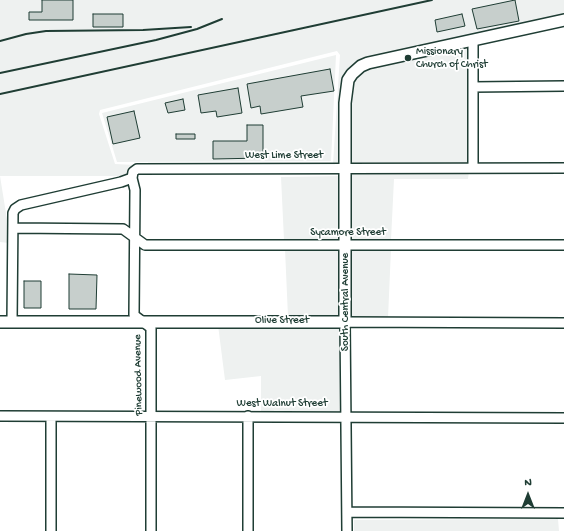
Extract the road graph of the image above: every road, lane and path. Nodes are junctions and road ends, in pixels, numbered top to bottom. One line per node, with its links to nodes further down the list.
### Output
1 (564, 20): 2 (main road)
2 (473, 41): 4 (street); 6 (main road, South Central Avenue)
3 (564, 86): 4 (street)
4 (473, 87): 5 (street)
5 (473, 167): 6 (street, West Lime Street); 7 (street, West Lime Street)
6 (345, 168): 8 (street, West Lime Street); 11 (main road, South Central Avenue)
7 (564, 168)
8 (132, 178): 9 (street, West Lime Street); 10 (street, Pinewood Avenue)
9 (13, 228): 10 (street, Sycamore Street); 14 (street)
10 (135, 238): 11 (street, Sycamore Street); 15 (street, Pinewood Avenue)
11 (345, 245): 12 (street, Sycamore Street); 16 (main road, South Central Avenue)
12 (564, 245)
13 (0, 322): 14 (main road, Olive Street)
14 (12, 322): 15 (main road, Olive Street)
15 (143, 322): 16 (main road, Olive Street); 20 (street, Pinewood Avenue)
16 (345, 322): 17 (street, Olive Street); 21 (street, South Central Avenue)
17 (564, 323)
18 (0, 416): 22 (street, West Walnut Street)
19 (248, 416): 20 (street, West Walnut Street); 21 (street, West Walnut Street); 28 (street)
20 (152, 417): 22 (street, West Walnut Street); 27 (street, Pinewood Avenue)
21 (346, 417): 23 (street, West Walnut Street); 24 (street, South Central Avenue)
22 (51, 418): 26 (street)
23 (564, 418)
24 (347, 512): 25 (street); 29 (street, South Central Avenue)
25 (564, 513)
26 (51, 531)
27 (151, 531)
28 (248, 531)
29 (347, 531)

